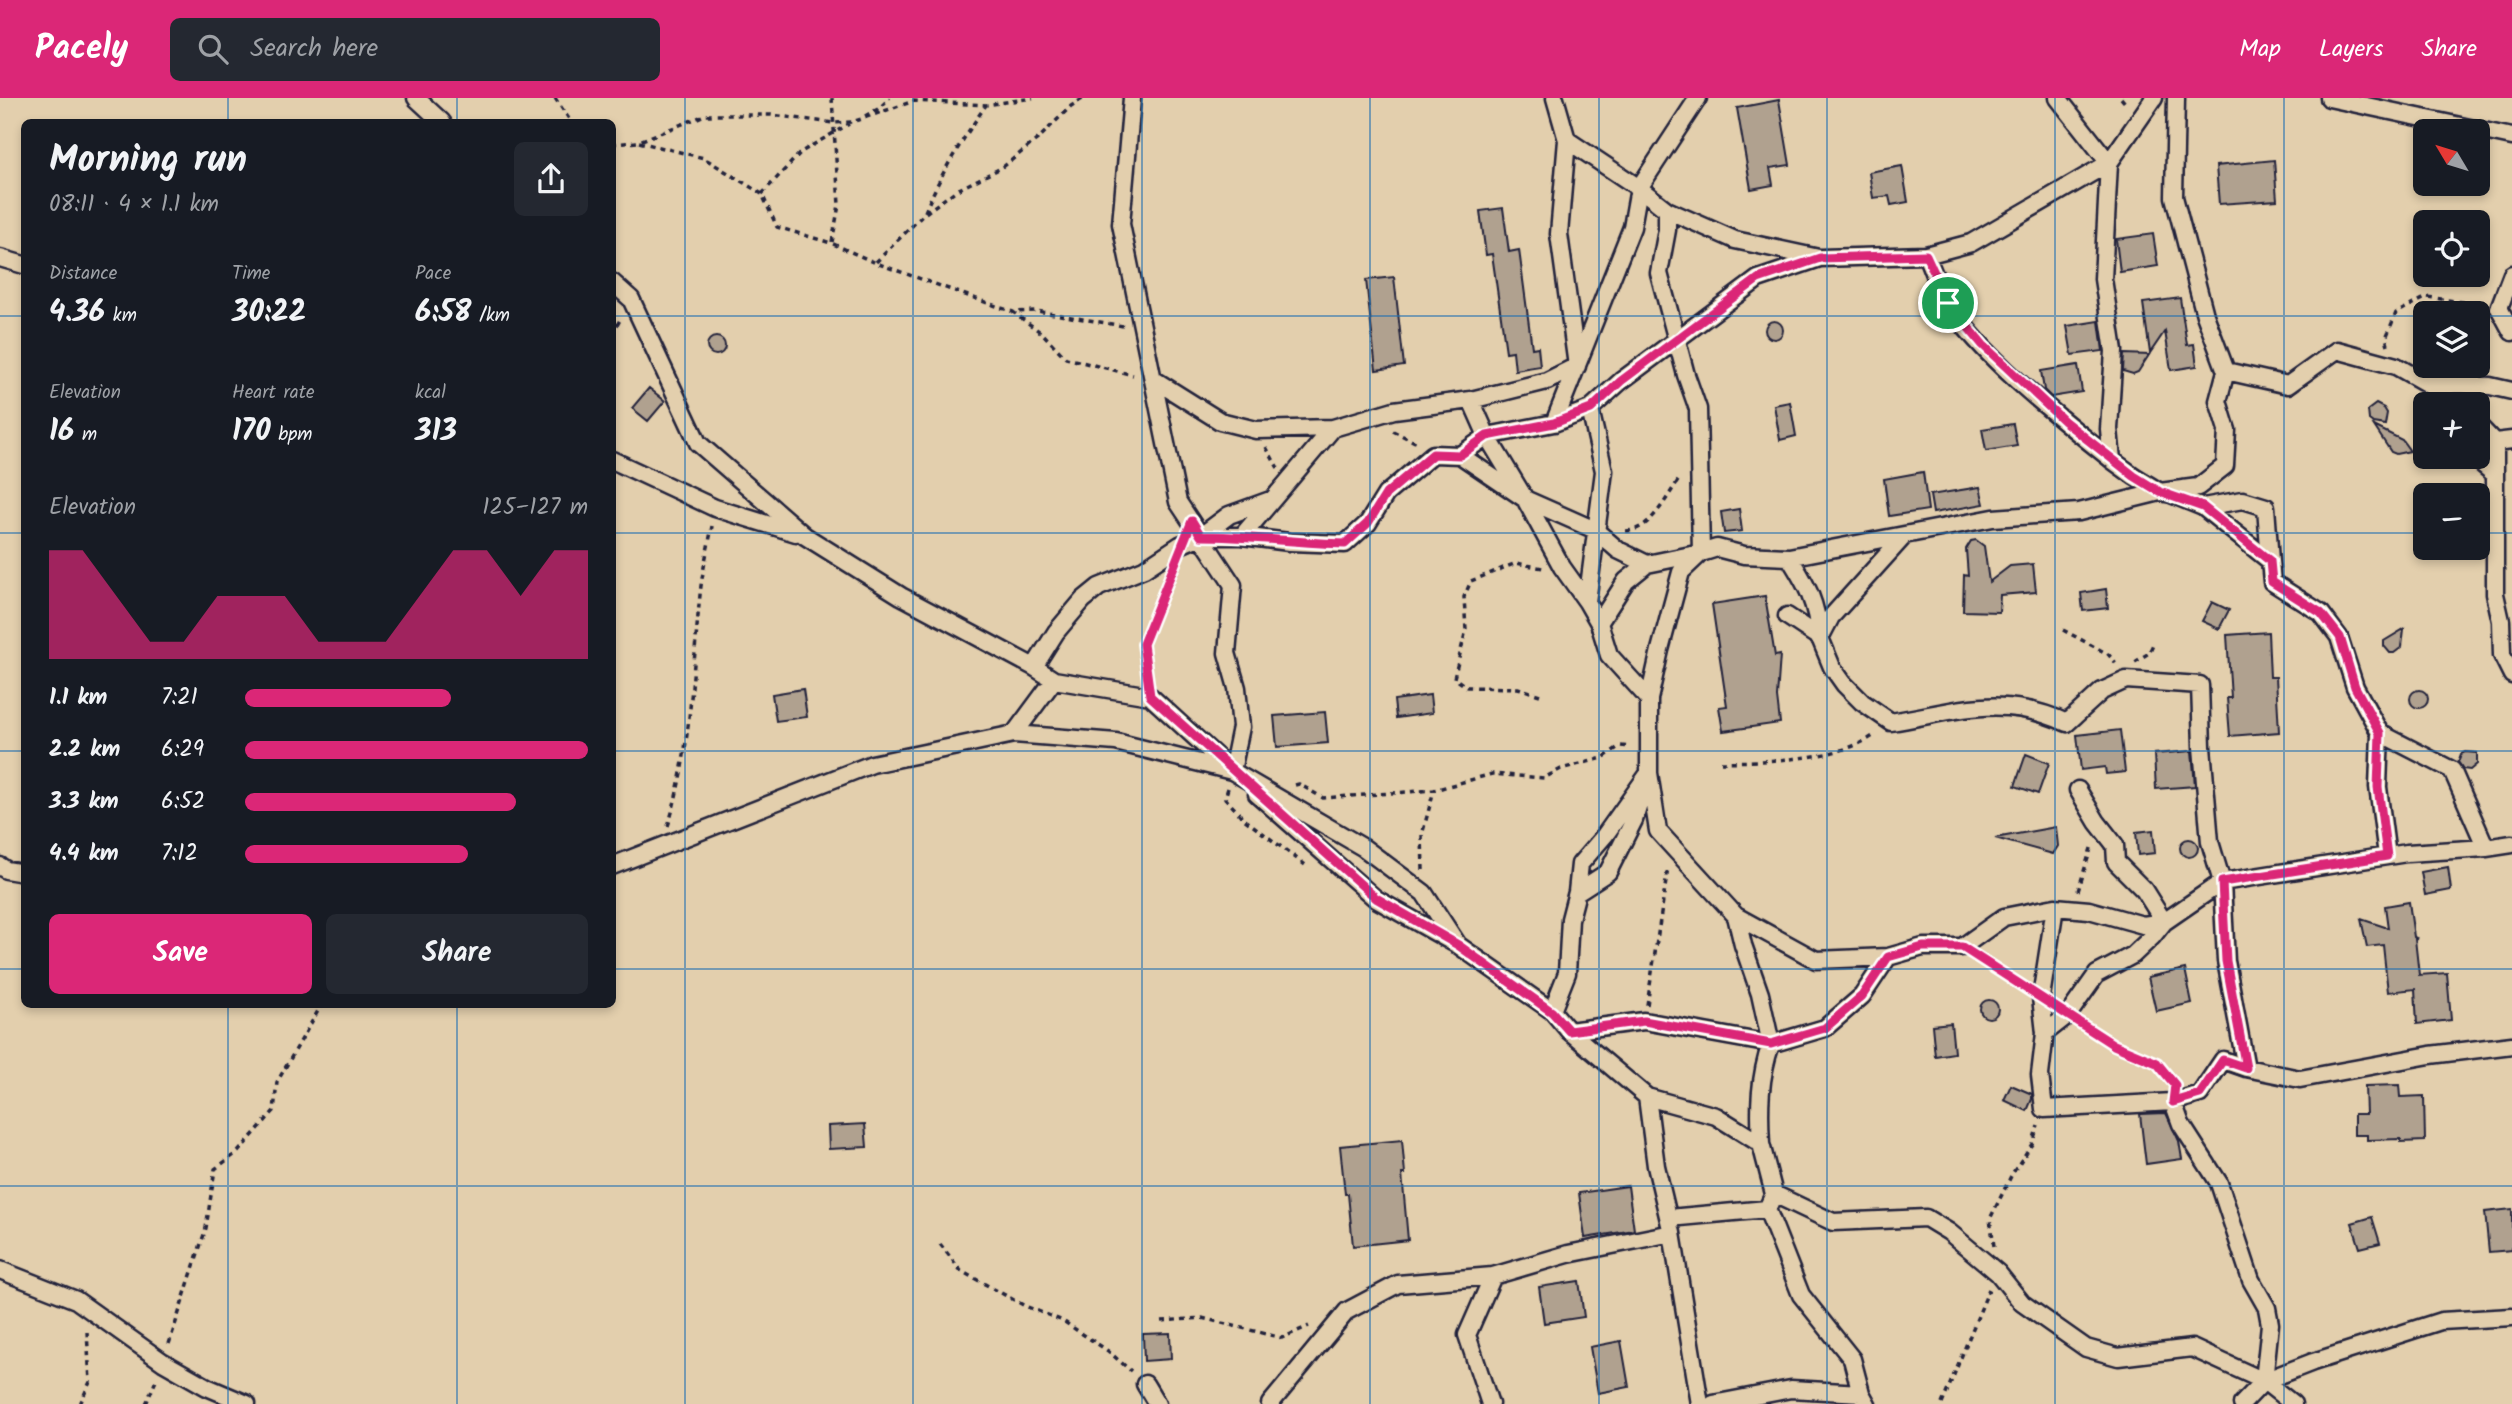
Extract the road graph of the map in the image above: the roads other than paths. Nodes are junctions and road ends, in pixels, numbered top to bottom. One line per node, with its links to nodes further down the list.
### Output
1 (416, 98): 9 (street)
2 (1132, 98): 25 (street)
3 (1555, 98): 11 (street)
4 (1699, 98): 13 (street)
5 (2059, 98): 12 (street)
6 (2154, 98): 12 (street)
7 (2176, 98): 24 (street)
8 (2329, 98): 10 (street)
9 (439, 119)
10 (2512, 137)
11 (1567, 140): 13 (street); 23 (street)
12 (2109, 163): 15 (street); 39 (street)
13 (1639, 188): 14 (street); 23 (street)
14 (1667, 210): 17 (street); 22 (street)
15 (1926, 255): 17 (street); 39 (street)
16 (0, 258): 18 (street)
17 (1820, 258): 22 (street)
18 (21, 264)
19 (2512, 274): 21 (street)
20 (616, 286): 49 (street)
21 (2512, 332)
22 (1678, 341): 30 (street); 52 (street)
23 (1577, 366): 29 (street); 31 (street)
24 (2226, 371): 26 (street); 43 (street)
25 (1153, 379): 32 (street); 50 (street)
26 (2426, 383): 27 (street); 28 (street)
27 (2512, 391)
28 (2438, 392)
29 (1471, 400): 32 (street); 33 (street)
30 (1591, 409): 31 (street); 47 (street)
31 (1554, 423): 33 (street)
32 (1333, 428): 44 (street)
33 (1487, 436): 38 (street); 45 (street)
34 (2490, 438): 37 (street)
35 (2512, 440): 37 (street)
36 (2490, 443): 37 (street)
37 (2495, 443): 42 (street)
38 (1460, 455): 45 (street); 51 (street)
39 (2112, 460): 43 (street)
40 (616, 462): 49 (street)
41 (2488, 469): 42 (street)
42 (2494, 474): 58 (street)
43 (2160, 492): 46 (street); 48 (street)
44 (1273, 498): 50 (street); 51 (street)
45 (1525, 499): 47 (street); 56 (street)
46 (2203, 507): 54 (street); 54 (street)
47 (1595, 530): 55 (street); 56 (street)
48 (1905, 535): 53 (street); 60 (street)
49 (805, 536): 61 (street)
50 (1201, 536): 51 (street); 61 (street); 68 (street)
51 (1242, 536)
52 (1701, 553): 53 (street); 55 (street); 64 (street)
53 (1789, 557): 60 (street)
54 (2270, 561): 65 (street)
55 (1647, 564): 59 (street)
56 (1587, 602): 59 (street)
57 (1787, 616): 60 (street)
58 (2507, 621): 62 (street)
59 (1599, 623): 64 (street)
60 (1820, 638): 76 (street)
61 (1034, 667): 63 (street)
62 (2512, 675)
63 (1054, 680): 66 (street); 68 (street)
64 (1649, 699): 67 (street)
65 (2380, 733): 71 (street); 72 (street)
66 (1014, 734): 68 (street); 73 (street)
67 (1650, 766): 77 (street); 77 (street); 79 (street)
68 (1232, 772): 81 (street); 81 (street)
69 (2078, 790): 80 (street)
70 (2512, 844): 71 (street)
71 (2486, 849): 72 (street)
72 (2387, 856): 76 (street)
73 (616, 865)
74 (0, 866): 75 (street)
75 (21, 872)
76 (2222, 882): 80 (street); 88 (street)
77 (1577, 892): 83 (street)
78 (2063, 908): 80 (street); 82 (street); 85 (street)
79 (1736, 916): 82 (street); 86 (street)
80 (2164, 922): 85 (street)
81 (1458, 945): 83 (street)
82 (1888, 957): 86 (street)
83 (1552, 1012): 84 (street)
84 (1569, 1031): 86 (street); 89 (street)
85 (2045, 1033): 90 (street)
86 (1771, 1044): 91 (street)
87 (2512, 1045): 88 (street)
88 (2246, 1068): 90 (street)
89 (1647, 1097): 91 (street); 93 (street)
90 (2173, 1102): 97 (street)
91 (1761, 1144): 92 (street)
92 (1770, 1201): 93 (street); 97 (street); 99 (street)
93 (1670, 1226): 95 (street); 104 (street)
94 (0, 1270): 100 (street)
95 (1493, 1276): 102 (street); 103 (street)
96 (2512, 1317): 97 (street)
97 (2264, 1381): 106 (street); 107 (street)
98 (1145, 1384): 101 (street)
99 (1864, 1398): 105 (street)
100 (247, 1404)
101 (1157, 1404)
102 (1270, 1404)
103 (1490, 1404)
104 (1700, 1404)
105 (1713, 1404)
106 (2242, 1404)
107 (2293, 1404)

